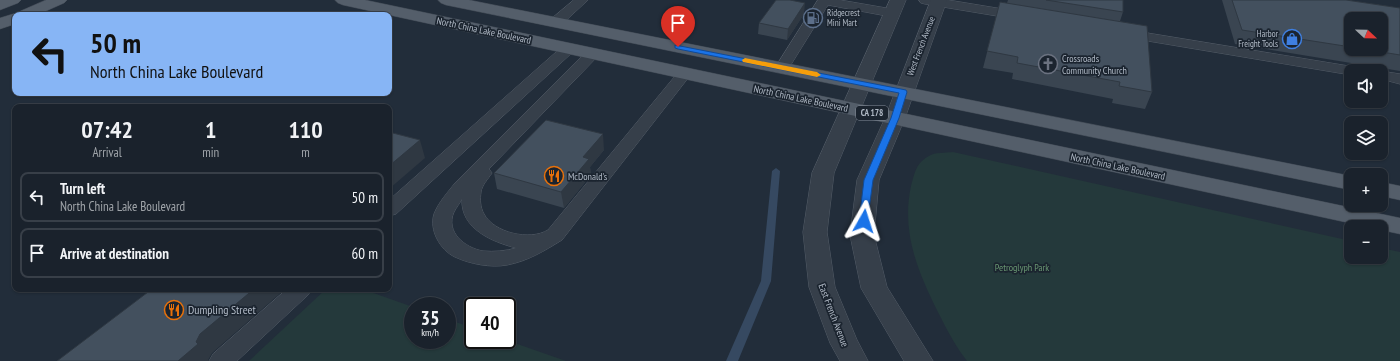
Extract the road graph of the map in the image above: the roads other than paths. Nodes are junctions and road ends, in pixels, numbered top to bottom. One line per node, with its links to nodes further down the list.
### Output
1 (13, 0): 8 (main road)
2 (59, 0): 10 (main road)
3 (343, 0): 15 (main road, North China Lake Boulevard / CA 178)
4 (446, 0): 7 (main road)
5 (582, 0): 13 (lane)
6 (934, 1): 11 (lane); 26 (street, West French Avenue)
7 (479, 3): 13 (main road)
8 (0, 5)
9 (895, 6): 20 (lane); 25 (street)
10 (30, 12)
11 (1032, 18)
12 (12, 19): 14 (main road)
13 (556, 22): 17 (main road)
14 (0, 24)
15 (481, 30): 17 (main road); 18 (main road, North China Lake Boulevard / CA 178)
16 (1111, 31): 21 (lane)
17 (663, 44): 20 (main road)
18 (570, 48): 19 (main road, North China Lake Boulevard / CA 178); 35 (lane)
19 (593, 53): 22 (main road, North China Lake Boulevard / CA 178); 29 (lane)
20 (782, 68): 25 (main road)
21 (1344, 69)
22 (684, 73): 27 (main road, North China Lake Boulevard / CA 178); 39 (lane)
23 (1388, 76): 24 (lane)
24 (1400, 78)
25 (861, 84): 26 (main road); 27 (street, East French Avenue)
26 (904, 92): 28 (street); 30 (main road)
27 (850, 108): 28 (main road, North China Lake Boulevard / CA 178); 42 (street, East French Avenue)
28 (895, 118): 33 (main road, North China Lake Boulevard / CA 178); 43 (street)
29 (500, 147): 39 (lane); 39 (lane)
30 (1344, 182)
31 (1388, 190): 32 (main road)
32 (1400, 193)
33 (1261, 196): 34 (main road); 38 (main road, North China Lake Boulevard / CA 178)
34 (1344, 201)
35 (392, 207)
36 (1388, 210): 37 (main road)
37 (1400, 212)
38 (1400, 226)
39 (555, 235)
40 (298, 292): 41 (lane)
41 (221, 361)
42 (854, 361)
43 (920, 361)

